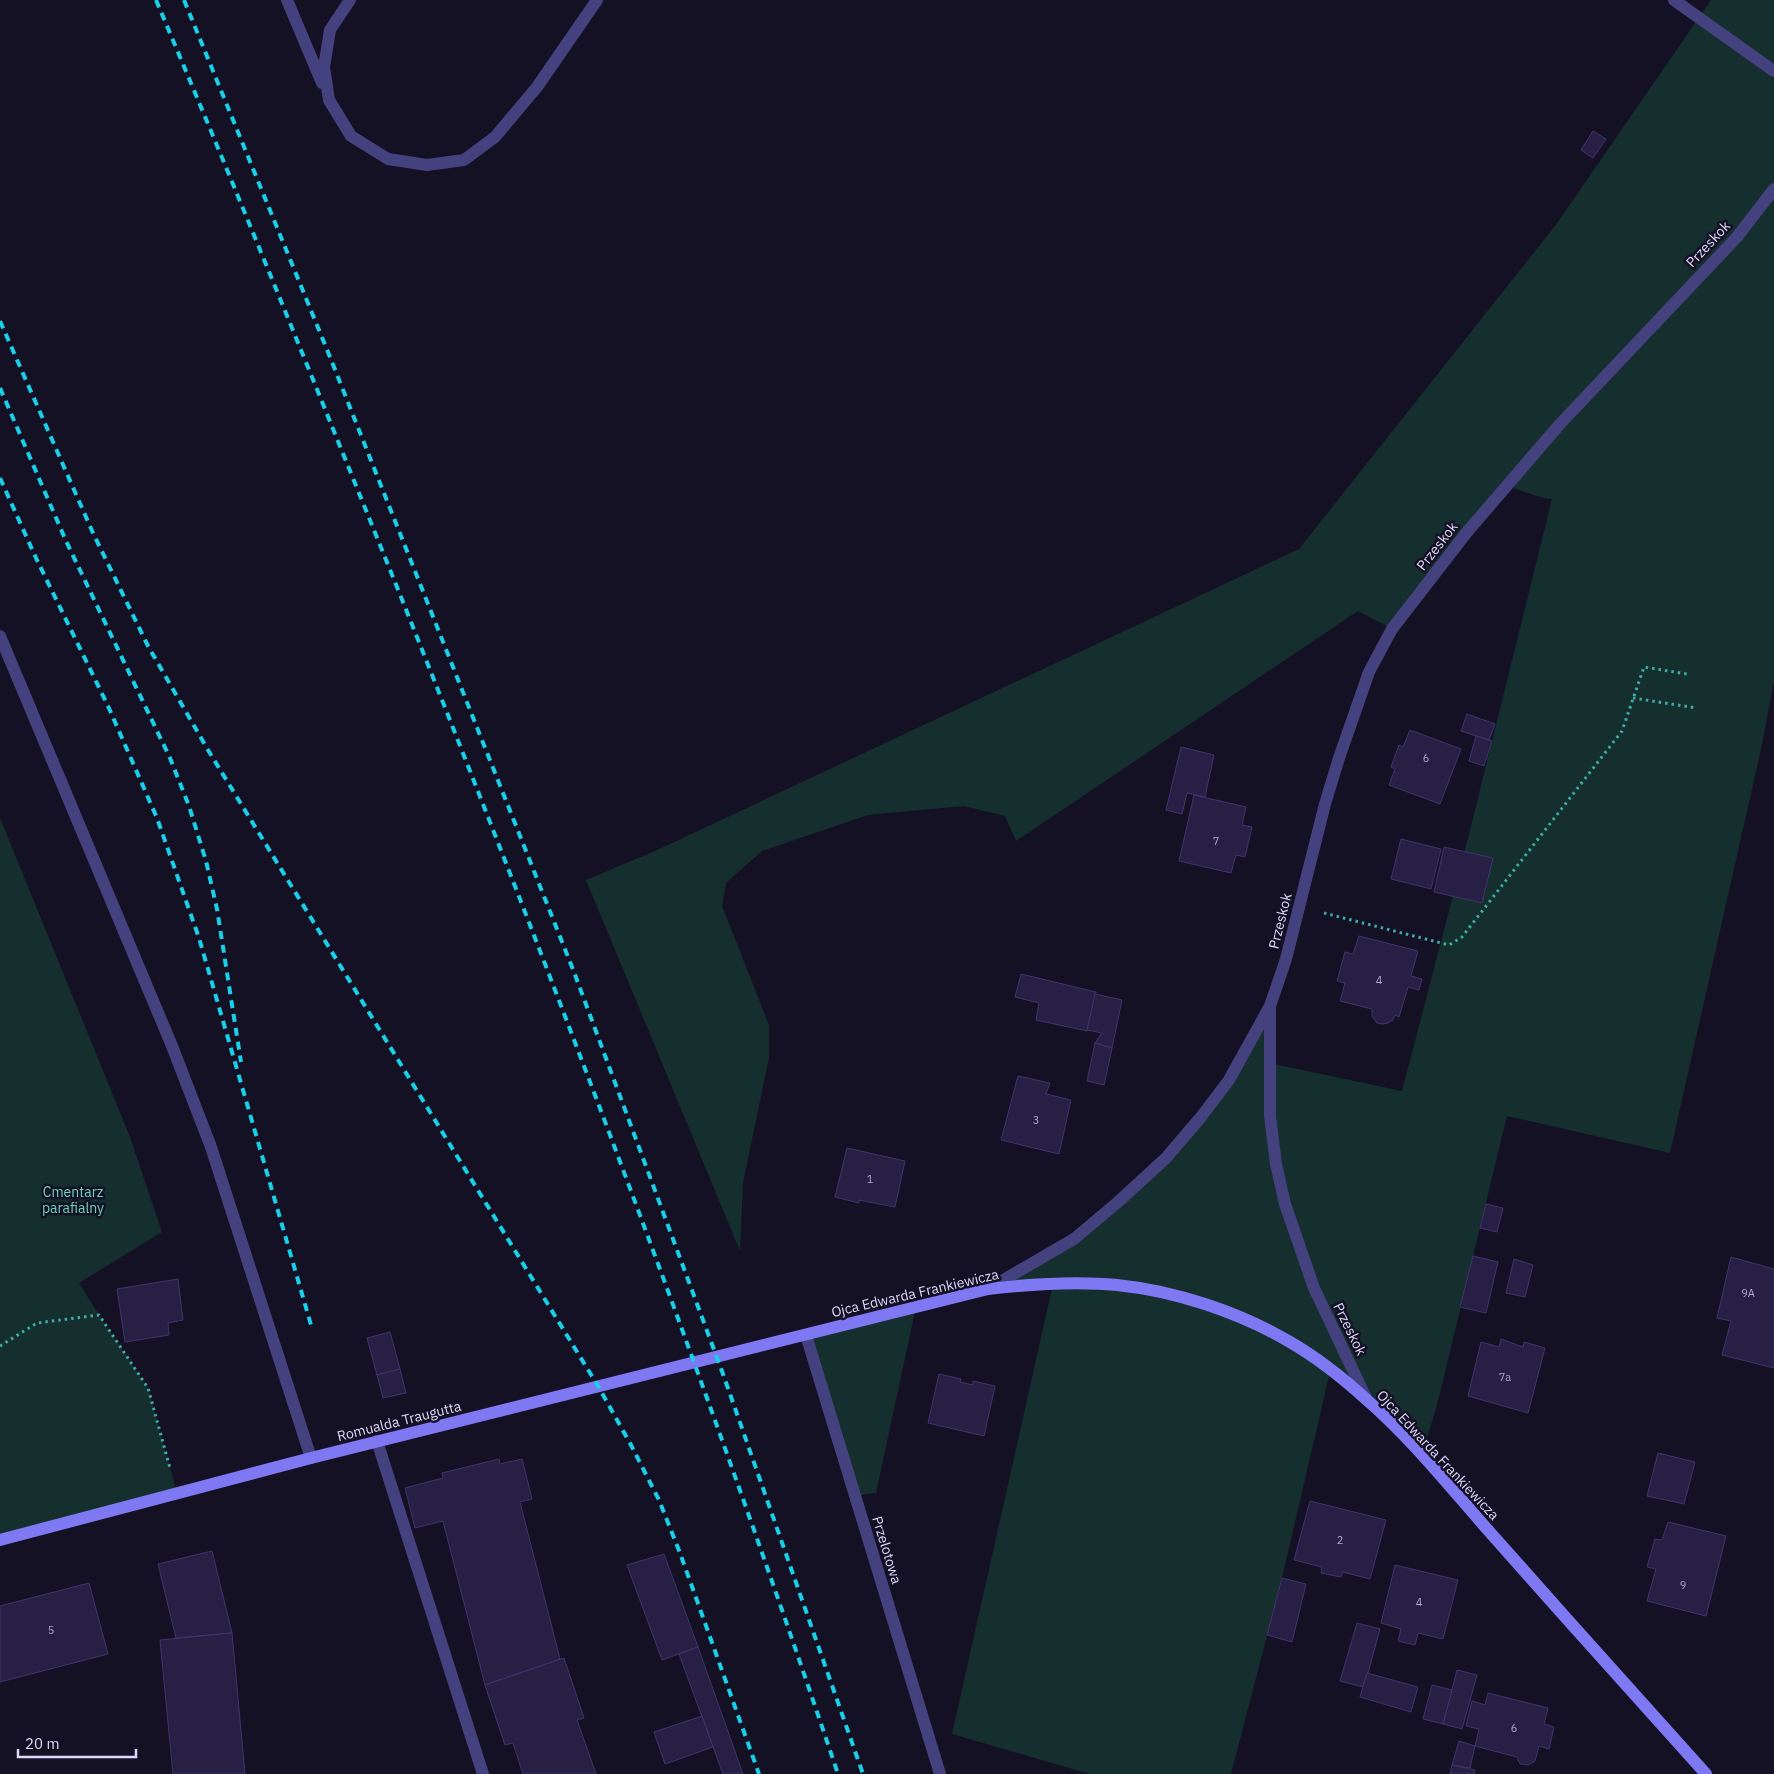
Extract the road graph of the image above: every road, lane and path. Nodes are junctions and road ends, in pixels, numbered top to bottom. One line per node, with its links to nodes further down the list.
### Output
1 (287, 0): 6 (street)
2 (350, 0): 6 (street)
3 (597, 0): 6 (street)
4 (1674, 0): 5 (street)
5 (1774, 71)
6 (329, 100)
7 (1774, 190): 12 (street, Przeskok)
8 (0, 636): 19 (street)
9 (1686, 674): 10 (path)
10 (1633, 698): 11 (path); 12 (path)
11 (1697, 708)
12 (1299, 907): 13 (street, Przeskok)
13 (1270, 1006): 14 (street, Przeskok); 17 (street, Przeskok)
14 (988, 1289): 15 (street, Ojca Edwarda Frankiewicza); 17 (street, Ojca Edwarda Frankiewicza)
15 (806, 1335): 18 (street, Romualda Traugutta); 23 (street, Przelotowa)
16 (0, 1346): 20 (path)
17 (1367, 1400): 24 (street, Ojca Edwarda Frankiewicza)
18 (377, 1442): 19 (street, Romualda Traugutta); 22 (street)
19 (311, 1458): 20 (street, Romualda Traugutta)
20 (177, 1493): 21 (street, Romualda Traugutta)
21 (0, 1540)
22 (483, 1774)
23 (940, 1774)
24 (1706, 1774)

